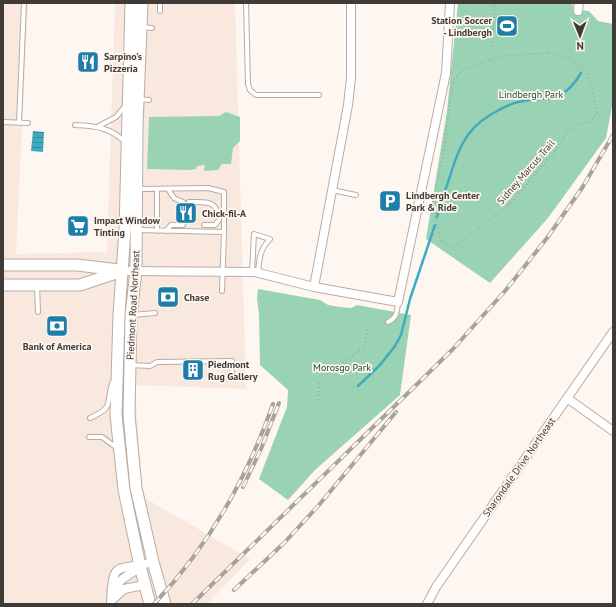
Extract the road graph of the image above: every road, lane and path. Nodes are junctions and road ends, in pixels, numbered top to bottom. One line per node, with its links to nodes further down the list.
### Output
1 (24, 3): 15 (lane)
2 (131, 3): 13 (main road, Piedmont Road Northeast)
3 (142, 3): 13 (main road, Piedmont Road Northeast)
4 (160, 3): 9 (lane)
5 (246, 3): 12 (lane)
6 (351, 3): 23 (street)
7 (450, 3): 42 (street)
8 (495, 3): 10 (path)
9 (160, 11)
10 (492, 46)
11 (453, 80): 11 (path, Sidney Marcus Trail)
12 (319, 95)
13 (139, 100): 18 (lane); 19 (main road, Piedmont Road Northeast); 20 (main road, Piedmont Road Northeast)
14 (3, 122): 15 (lane)
15 (19, 123): 16 (lane)
16 (28, 123)
17 (75, 125): 18 (lane)
18 (99, 126): 19 (lane)
19 (128, 145): 34 (main road, Piedmont Road Northeast)
20 (136, 188): 21 (lane); 29 (main road, Piedmont Road Northeast)
21 (157, 189): 22 (lane); 30 (lane)
22 (168, 190): 25 (lane); 32 (lane)
23 (332, 190): 24 (lane); 40 (street)
24 (356, 195)
25 (183, 202)
26 (189, 202): 28 (lane)
27 (182, 225): 31 (lane)
28 (204, 225)
29 (136, 230): 30 (lane); 35 (main road, Piedmont Road Northeast)
30 (157, 231): 31 (lane)
31 (166, 231): 32 (lane)
32 (224, 232): 36 (lane)
33 (3, 265): 34 (main road)
34 (122, 271): 35 (street); 39 (main road); 49 (main road, Piedmont Road Northeast)
35 (136, 271): 36 (street); 45 (main road, Piedmont Road Northeast)
36 (223, 271): 37 (street); 41 (lane)
37 (255, 272): 37 (lane); 40 (street)
38 (3, 285): 39 (main road)
39 (37, 285): 43 (lane)
40 (314, 287): 42 (street)
41 (222, 291)
42 (398, 302): 46 (lane)
43 (38, 312)
44 (155, 313): 45 (lane)
45 (131, 315): 50 (main road, Piedmont Road Northeast)
46 (388, 322)
47 (368, 325): 53 (path)
48 (613, 332): 52 (street, Sharondale Drive Northeast)
49 (117, 365): 54 (lane); 57 (main road, Piedmont Road Northeast)
50 (130, 365): 51 (lane); 58 (main road, Piedmont Road Northeast)
51 (232, 375)
52 (567, 398): 55 (street); 64 (street, Sharondale Drive Northeast)
53 (318, 400)
54 (90, 418)
55 (613, 431)
56 (90, 437): 57 (lane)
57 (121, 452): 59 (main road, Piedmont Road Northeast)
58 (153, 562): 59 (street); 63 (main road, Piedmont Road Northeast)
59 (140, 566): 60 (main road, Piedmont Road Northeast); 61 (street)
60 (144, 585): 61 (street); 62 (main road, Piedmont Road Northeast)
61 (111, 602)
62 (150, 604)
63 (165, 604)
64 (427, 604)

